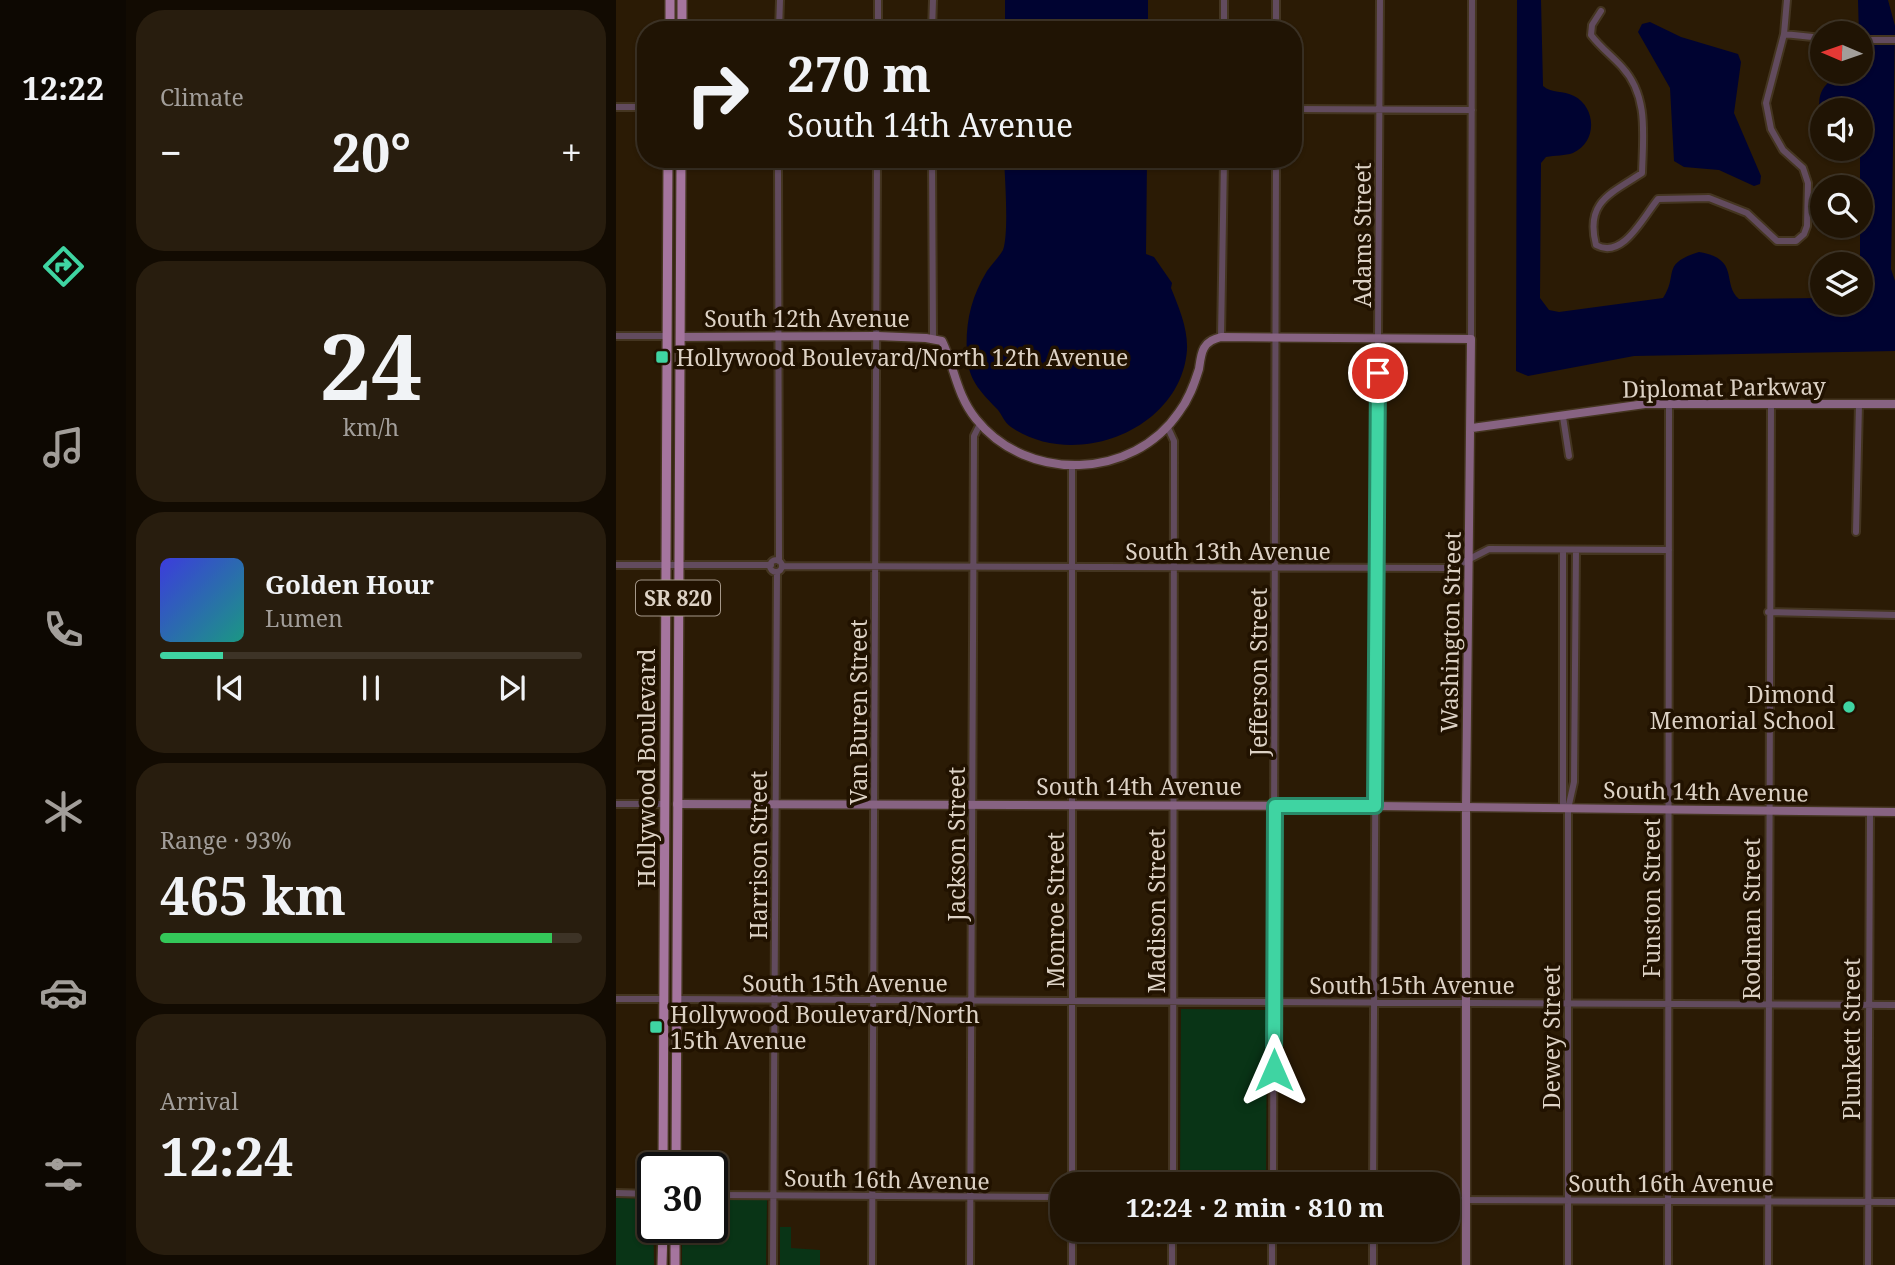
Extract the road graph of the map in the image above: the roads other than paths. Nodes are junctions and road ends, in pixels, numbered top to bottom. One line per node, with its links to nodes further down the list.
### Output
1 (670, 0): 12 (main road)
2 (682, 0): 13 (main road)
3 (780, 0): 14 (street)
4 (878, 0): 15 (street)
5 (933, 0): 16 (street)
6 (1223, 0): 17 (street)
7 (1276, 0): 18 (street)
8 (1380, 0): 26 (street, Adams Street)
9 (1472, 0): 27 (street, Washington Street)
10 (1787, 0): 19 (street)
11 (1601, 11): 19 (street)
12 (670, 21)
13 (682, 21)
14 (779, 21)
15 (878, 21)
16 (932, 21)
17 (1224, 21)
18 (1276, 21)
19 (1784, 34): 20 (street)
20 (1810, 37)
21 (1873, 40): 22 (street)
22 (1895, 40)
23 (616, 107): 24 (street)
24 (637, 107)
25 (1302, 109): 26 (street)
26 (1380, 110): 27 (street); 43 (street, Adams Street)
27 (1472, 110): 44 (street, Washington Street)
28 (668, 168): 37 (main road, Hollywood Boulevard / SR 820)
29 (681, 168): 39 (main road, Hollywood Boulevard / SR 820)
30 (778, 168): 35 (street, Harrison Street)
31 (877, 168): 38 (street, Van Buren Street)
32 (932, 168): 41 (street)
33 (1224, 168): 40 (street)
34 (1276, 168): 42 (street, Jefferson Street)
35 (778, 335): 38 (street, South 12th Avenue); 39 (street, South 12th Avenue); 63 (street, Harrison Street)
36 (616, 336): 37 (street)
37 (668, 336): 61 (main road, Hollywood Boulevard / SR 820)
38 (877, 336): 41 (street, South 12th Avenue); 64 (street, Van Buren Street)
39 (680, 337): 62 (main road, Hollywood Boulevard / SR 820)
40 (1221, 337): 42 (street); 51 (street)
41 (933, 339): 50 (street)
42 (1278, 339): 43 (street); 69 (street, Jefferson Street)
43 (1379, 339): 44 (street); 68 (street, Adams Street)
44 (1471, 340): 52 (street, Washington Street)
45 (1669, 404): 46 (street, Diplomat Parkway); 49 (street, Diplomat Parkway); 58 (street, Funston Street)
46 (1770, 404): 47 (street, Diplomat Parkway); 70 (street, Rodman Street)
47 (1859, 404): 48 (street, Diplomat Parkway); 55 (street)
48 (1895, 404)
49 (1563, 417): 52 (street, Diplomat Parkway); 53 (street)
50 (980, 424): 54 (street); 65 (street, Jackson Street)
51 (1168, 428): 54 (street); 67 (street, Madison Street)
52 (1472, 428): 59 (street, Washington Street)
53 (1569, 456)
54 (1072, 467): 66 (street, Monroe Street)
55 (1856, 532)
56 (1563, 550): 57 (street, South 13th Avenue); 59 (street, South 13th Avenue); 83 (street, Dewey Street)
57 (1576, 550): 58 (street, South 13th Avenue); 83 (street, Dewey Street)
58 (1669, 550): 84 (street, Funston Street)
59 (1471, 558): 68 (street, South 13th Avenue); 82 (street, Washington Street)
60 (616, 565): 61 (street)
61 (666, 565): 62 (street); 73 (main road, Hollywood Boulevard / SR 820)
62 (678, 565): 63 (street); 74 (main road, Hollywood Boulevard / SR 820)
63 (779, 566): 64 (street, South 13th Avenue); 76 (street, Harrison Street)
64 (876, 566): 65 (street, South 13th Avenue); 77 (street, Van Buren Street)
65 (974, 566): 66 (street, South 13th Avenue); 78 (street, Jackson Street)
66 (1072, 567): 67 (street, South 13th Avenue); 75 (street, Monroe Street)
67 (1174, 568): 69 (street, South 13th Avenue); 79 (street, Madison Street)
68 (1376, 568): 69 (street, South 13th Avenue); 81 (street, Adams Street)
69 (1276, 569): 80 (street, Jefferson Street)
70 (1768, 612): 71 (street); 85 (street, Rodman Street)
71 (1895, 615)
72 (616, 804): 73 (street)
73 (665, 804): 88 (main road, Hollywood Boulevard / SR 820)
74 (677, 804): 76 (street, South 14th Avenue); 91 (main road, Hollywood Boulevard / SR 820)
75 (1073, 804): 78 (street, South 14th Avenue); 79 (street, South 14th Avenue); 95 (street, Monroe Street)
76 (776, 805): 77 (street, South 14th Avenue); 92 (street, Harrison Street)
77 (874, 805): 78 (street, South 14th Avenue); 93 (street, Van Buren Street)
78 (973, 805): 94 (street, Jackson Street)
79 (1174, 806): 80 (street, South 14th Avenue); 96 (street, Madison Street)
80 (1275, 806): 81 (street, South 14th Avenue); 97 (street, Jefferson Street)
81 (1375, 806): 82 (street, South 14th Avenue); 98 (street, Adams Street)
82 (1466, 807): 83 (street, South 14th Avenue); 99 (street, Washington Street)
83 (1568, 809): 84 (street, South 14th Avenue); 100 (street, Dewey Street)
84 (1669, 809): 85 (street, South 14th Avenue); 101 (street, Funston Street)
85 (1769, 810): 86 (street, South 14th Avenue); 102 (street, Rodman Street)
86 (1870, 812): 87 (street, South 14th Avenue); 103 (street, Plunkett Street)
87 (1895, 812)
88 (666, 964): 90 (main road, Hollywood Boulevard / SR 820); 91 (main road)
89 (616, 999): 90 (street)
90 (664, 999): 105 (main road); 106 (main road, Hollywood Boulevard / SR 820)
91 (676, 999): 92 (street, South 15th Avenue); 105 (main road, Hollywood Boulevard / SR 820)
92 (774, 999): 93 (street, South 15th Avenue); 115 (street, Harrison Street)
93 (873, 1000): 94 (street, South 15th Avenue); 116 (street, Van Buren Street)
94 (973, 1001): 95 (street, South 15th Avenue); 118 (street, Jackson Street)
95 (1072, 1001): 96 (street, South 15th Avenue); 108 (street, Monroe Street)
96 (1173, 1001): 97 (street, South 15th Avenue); 109 (street, Madison Street)
97 (1274, 1002): 98 (street, South 15th Avenue); 110 (street, Jefferson Street)
98 (1375, 1002): 99 (street, South 15th Avenue); 111 (street, Adams Street)
99 (1466, 1003): 100 (street, South 15th Avenue); 120 (street, Washington Street)
100 (1569, 1003): 101 (street, South 15th Avenue); 121 (street, Dewey Street)
101 (1668, 1003): 102 (street, South 15th Avenue); 122 (street, Funston Street)
102 (1769, 1004): 103 (street, South 15th Avenue); 123 (street, Rodman Street)
103 (1869, 1004): 104 (street, South 15th Avenue); 124 (street, Plunkett Street)
104 (1895, 1005)
105 (676, 1037): 107 (main road, Hollywood Boulevard / SR 820)
106 (663, 1152)
107 (676, 1152)
108 (1072, 1172)
109 (1173, 1172)
110 (1273, 1172)
111 (1373, 1172)
112 (616, 1193): 113 (street)
113 (637, 1194)
114 (728, 1195): 115 (street, South 16th Avenue)
115 (774, 1195): 116 (street, South 16th Avenue); 134 (street, Harrison Street)
116 (873, 1196): 118 (street, South 16th Avenue); 135 (street, Van Buren Street)
117 (1050, 1197): 118 (street, South 16th Avenue)
118 (971, 1198): 136 (street, Jackson Street)
119 (1460, 1200): 120 (street, South 16th Avenue)
120 (1466, 1200): 121 (street, South 16th Avenue); 141 (street, Washington Street)
121 (1569, 1200): 122 (street, South 16th Avenue); 142 (street, Dewey Street)
122 (1668, 1200): 123 (street, South 16th Avenue); 143 (street, Funston Street)
123 (1768, 1200): 124 (street, South 16th Avenue); 144 (street, Rodman Street)
124 (1868, 1201): 125 (street, South 16th Avenue); 145 (street, Plunkett Street)
125 (1895, 1202)
126 (1072, 1242): 137 (street)
127 (1172, 1242): 138 (street)
128 (1272, 1242): 139 (street)
129 (1373, 1242): 140 (street)
130 (663, 1243): 132 (main road)
131 (675, 1243): 133 (main road)
132 (662, 1265)
133 (675, 1265)
134 (773, 1265)
135 (872, 1265)
136 (970, 1265)
137 (1072, 1265)
138 (1172, 1265)
139 (1272, 1265)
140 (1373, 1265)
141 (1466, 1265)
142 (1568, 1265)
143 (1668, 1265)
144 (1768, 1265)
145 (1868, 1265)

